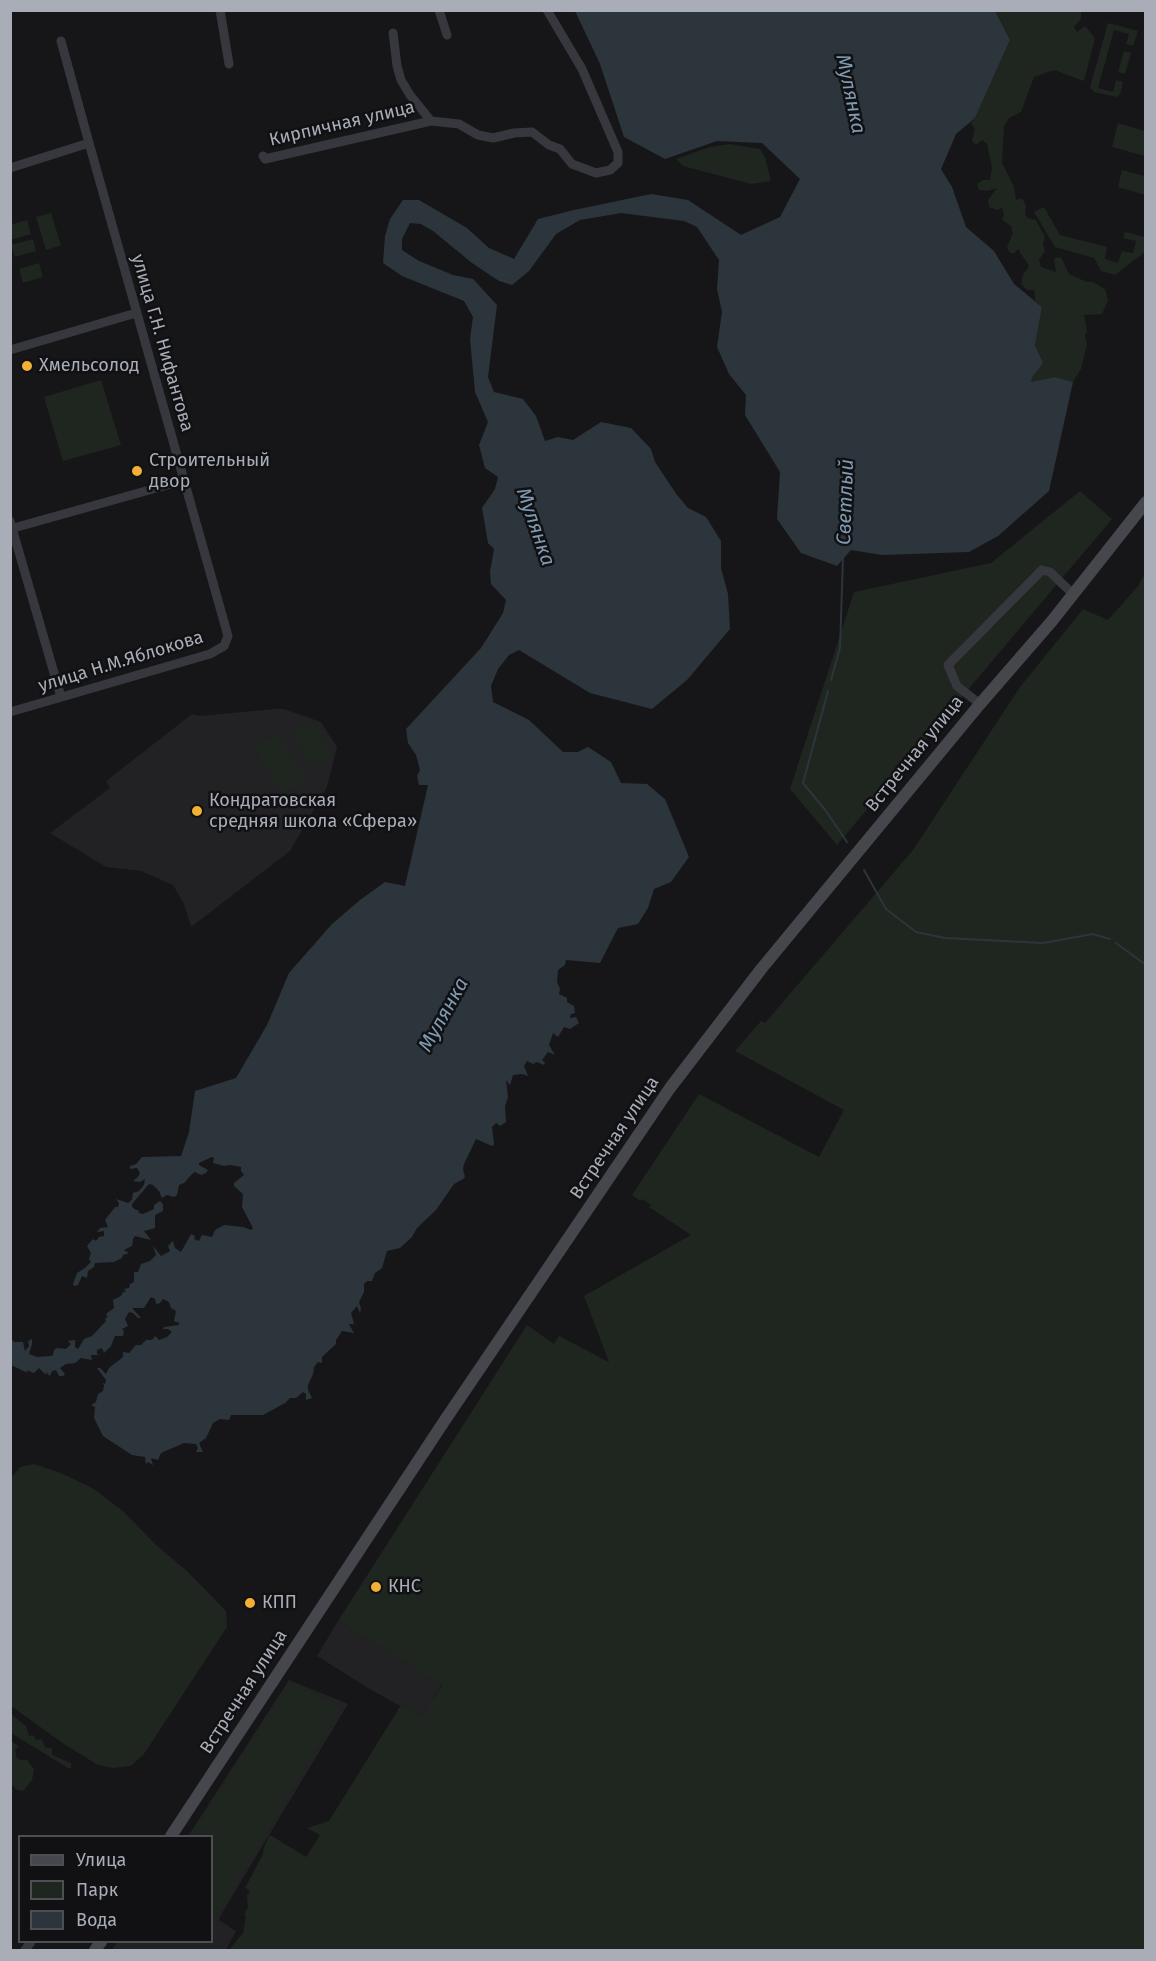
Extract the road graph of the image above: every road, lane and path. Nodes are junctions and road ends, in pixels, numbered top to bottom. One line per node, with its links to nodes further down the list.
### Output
1 (220, 10): 7 (street)
2 (439, 10): 5 (street)
3 (548, 10): 8 (street, Кирпичная улица)
4 (393, 33): 8 (street, Кирпичная улица)
5 (447, 35)
6 (61, 41): 9 (street, улица Г.Н. Нифантова)
7 (229, 64)
8 (431, 121): 10 (street, Кирпичная улица)
9 (89, 143): 11 (street); 12 (street, улица Г.Н. Нифантова)
10 (263, 156)
11 (10, 168)
12 (136, 313): 13 (street); 14 (street, улица Г.Н. Нифантова)
13 (10, 350)
14 (184, 480): 16 (street); 18 (street, улица Г.Н. Нифантова)
15 (1146, 502): 17 (main road, Встречная улица)
16 (11, 526): 19 (street)
17 (1073, 594): 20 (main road, Встречная улица); 20 (street)
18 (228, 630): 19 (street, улица Н.М.Яблокова)
19 (61, 697): 21 (street, улица Н.М.Яблокова)
20 (980, 704): 22 (main road, Встречная улица)
21 (10, 712)
22 (172, 1835)

